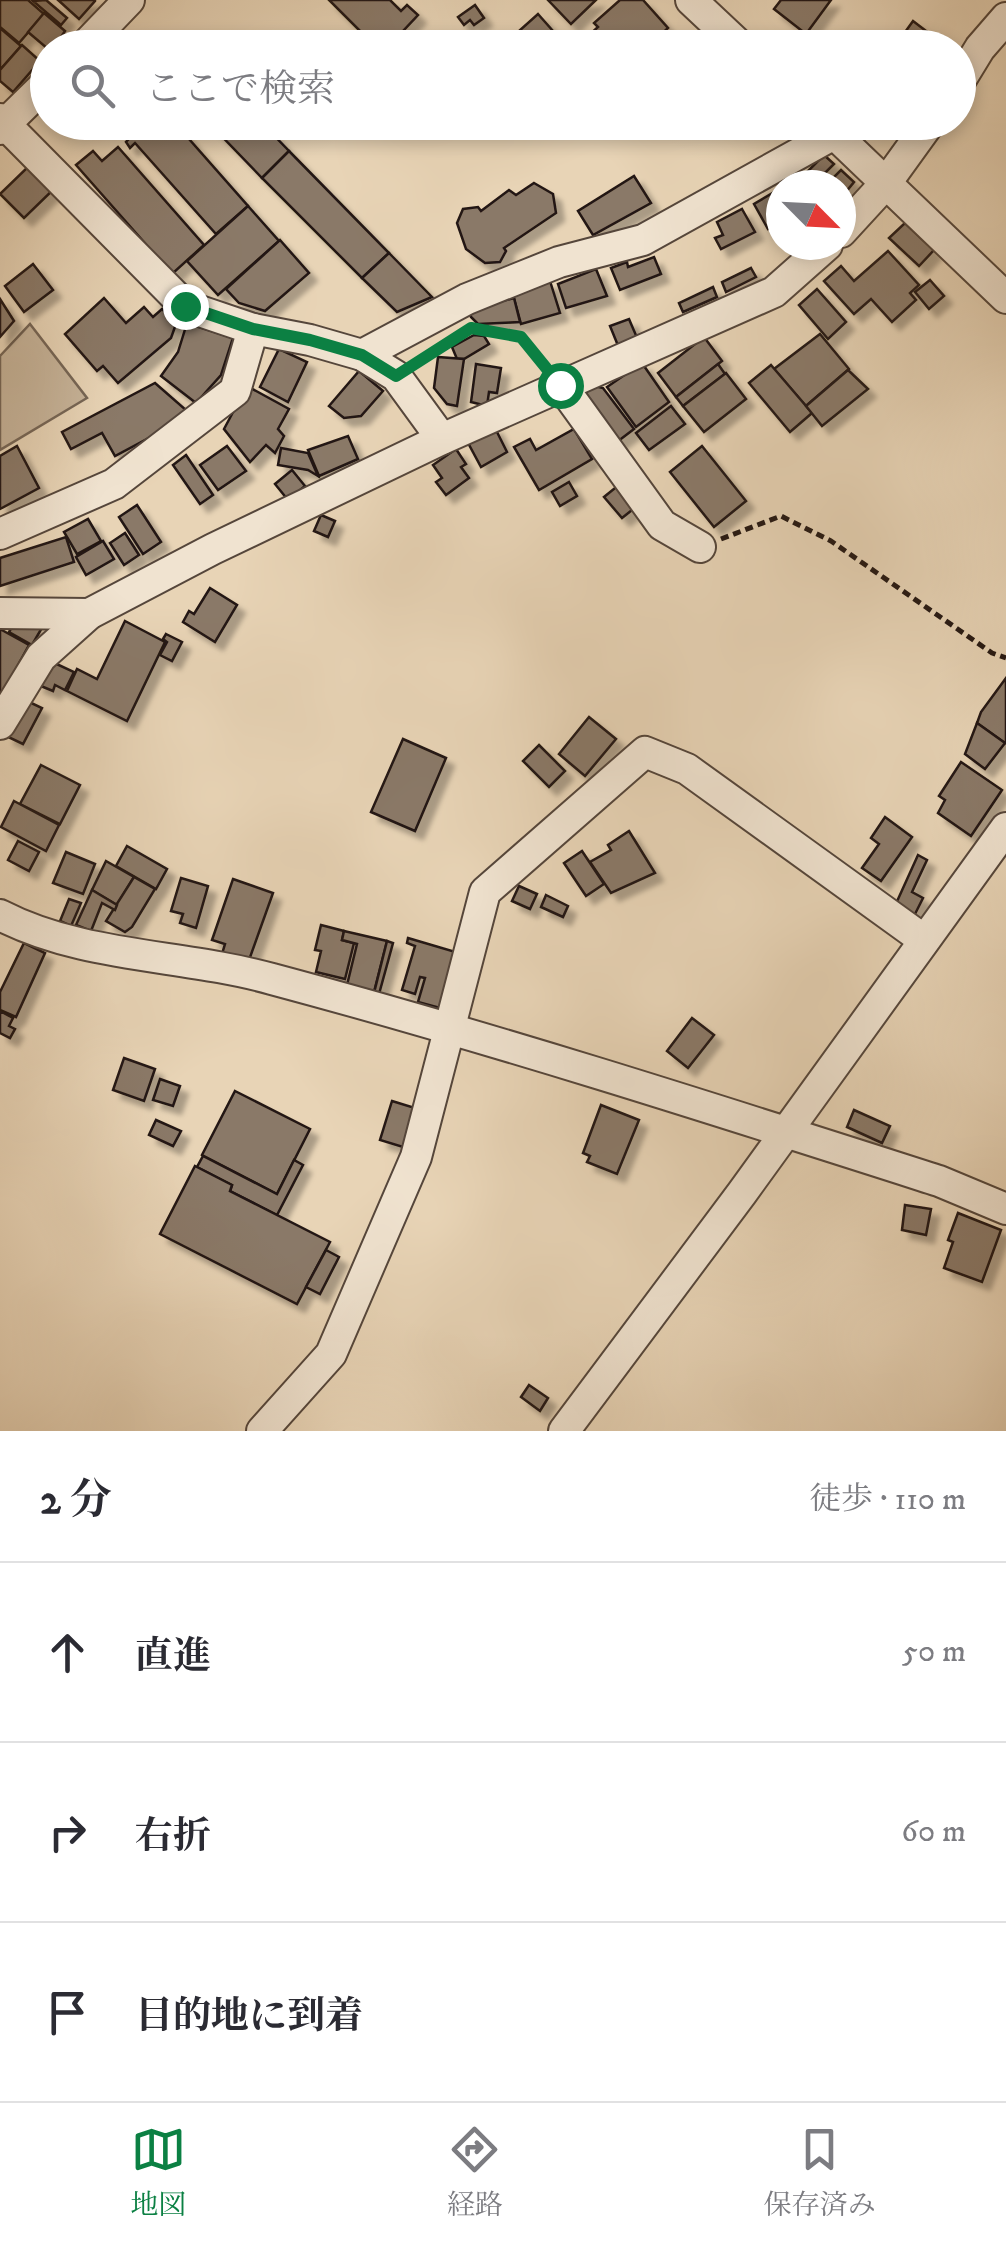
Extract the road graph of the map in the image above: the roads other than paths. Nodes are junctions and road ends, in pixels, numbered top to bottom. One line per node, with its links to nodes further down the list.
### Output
1 (129, 0): 4 (street)
2 (704, 4): 5 (street)
3 (1006, 18): 6 (street)
4 (100, 30)
5 (726, 30)
6 (976, 55)
7 (30, 98): 8 (street)
8 (2, 124): 16 (street)
9 (808, 140): 17 (street)
10 (841, 140): 12 (street)
11 (917, 140): 12 (street)
12 (886, 183): 13 (street); 15 (street)
13 (856, 216)
14 (810, 260): 18 (street)
15 (1006, 298)
16 (253, 329): 17 (street); 20 (street)
17 (362, 355): 19 (street)
18 (560, 385): 19 (street); 21 (street)
19 (442, 439): 23 (street)
20 (0, 534)
21 (700, 548)
22 (0, 613): 23 (street)
23 (89, 614): 24 (street)
24 (0, 724)
25 (1006, 828): 27 (street)
26 (0, 916): 28 (street)
27 (924, 940): 28 (street); 29 (street)
28 (450, 1027): 29 (street); 31 (street)
29 (784, 1131): 30 (street); 32 (street)
30 (1006, 1208)
31 (262, 1431)
32 (564, 1431)

